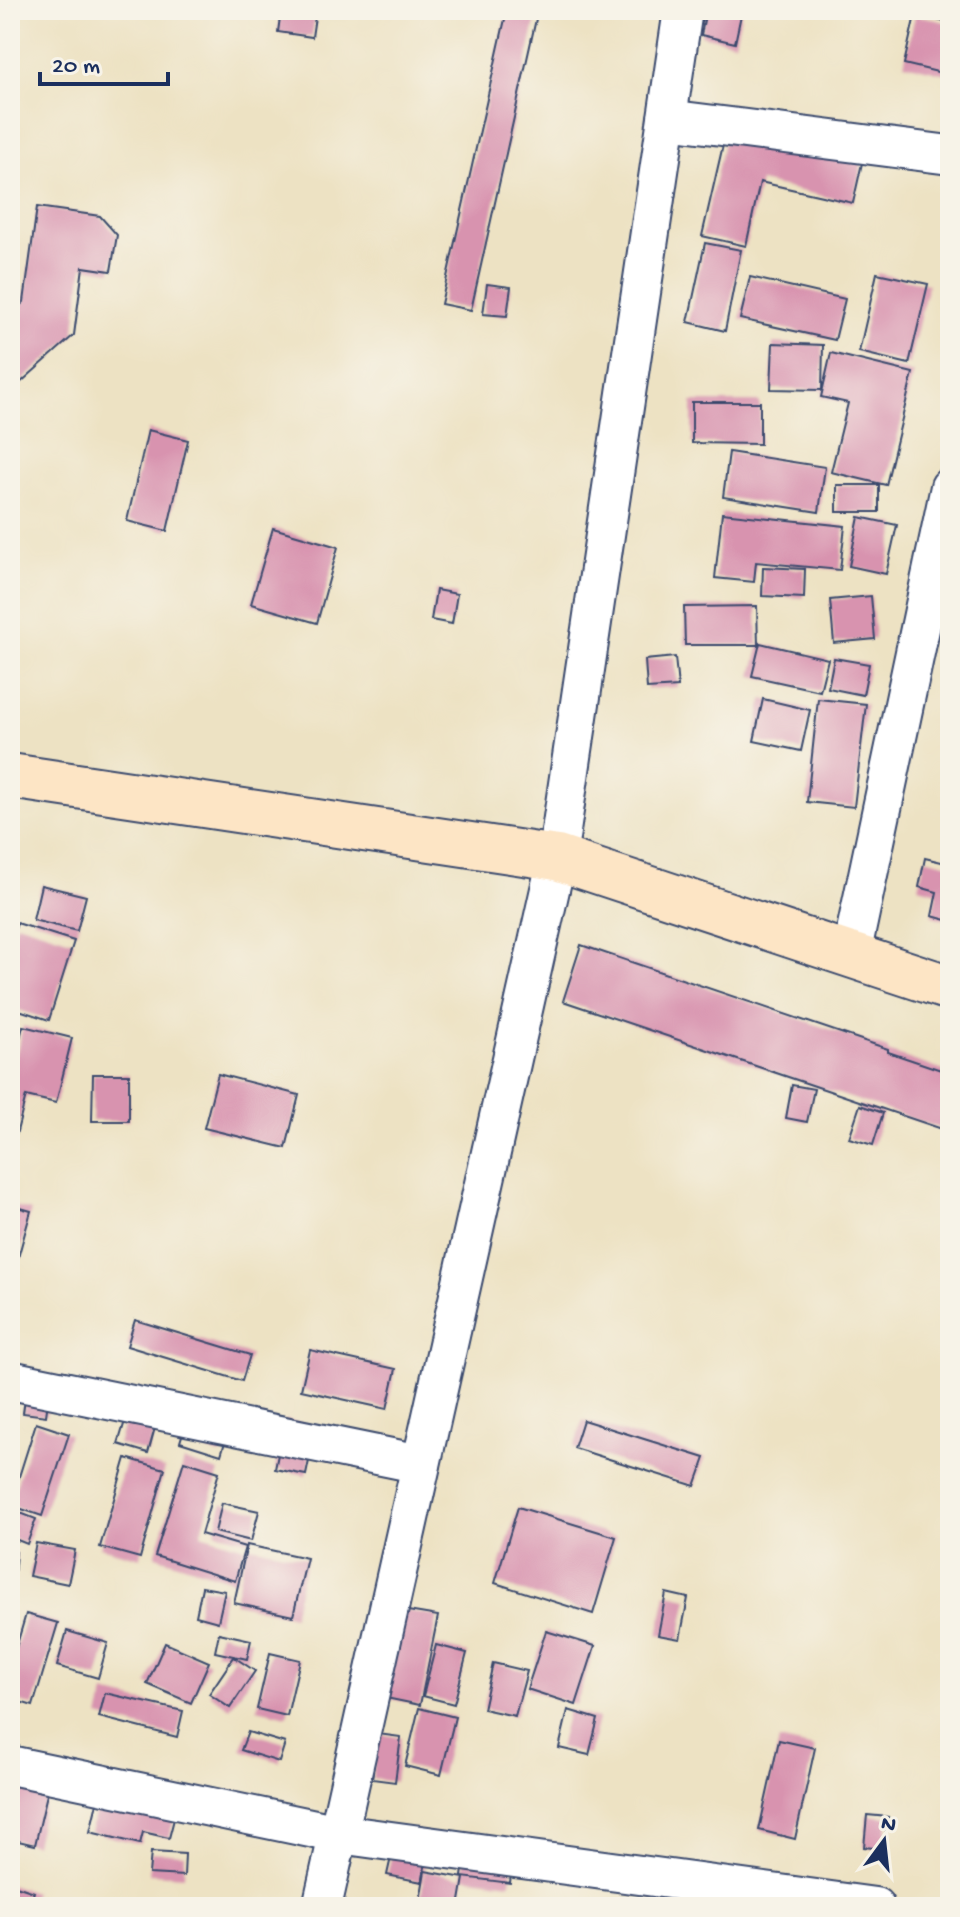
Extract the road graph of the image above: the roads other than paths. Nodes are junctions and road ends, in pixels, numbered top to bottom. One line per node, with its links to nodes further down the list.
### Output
1 (683, 10): 2 (street)
2 (667, 119): 3 (street); 6 (street)
3 (950, 155)
4 (950, 487): 7 (street)
5 (10, 776): 6 (street)
6 (557, 858): 7 (street); 10 (street)
7 (851, 955): 8 (street)
8 (950, 988)
9 (10, 1380): 10 (street)
10 (421, 1464): 12 (street)
11 (10, 1765): 12 (street)
12 (339, 1834): 13 (street); 14 (street)
13 (666, 1893): 15 (street)
14 (322, 1907)
15 (875, 1907)

